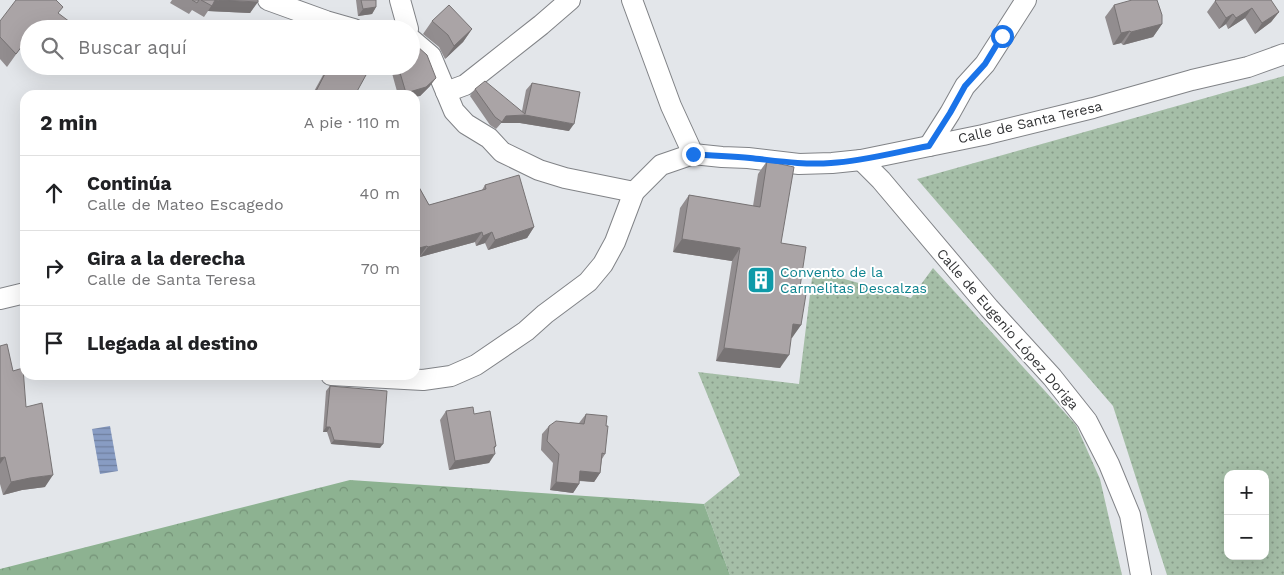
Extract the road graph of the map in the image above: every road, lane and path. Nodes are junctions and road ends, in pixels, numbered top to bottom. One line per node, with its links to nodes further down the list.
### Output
1 (268, 0): 6 (street)
2 (400, 0): 7 (street)
3 (570, 0): 10 (street)
4 (632, 0): 12 (street)
5 (1026, 0): 11 (street)
6 (327, 20)
7 (406, 20)
8 (420, 47): 10 (street)
9 (1284, 54): 11 (street, Calle de Santa Teresa)
10 (446, 92): 14 (street)
11 (929, 146): 13 (street, Calle de Santa Teresa)
12 (693, 154): 13 (street, Calle de Santa Teresa); 14 (street, Calle de Santa Teresa)
13 (861, 160): 18 (street, Calle de Eugenio López Doriga)
14 (634, 192): 17 (street, Calle de Santa Teresa)
15 (20, 294): 16 (street)
16 (0, 299)
17 (420, 380)
18 (1142, 575)

